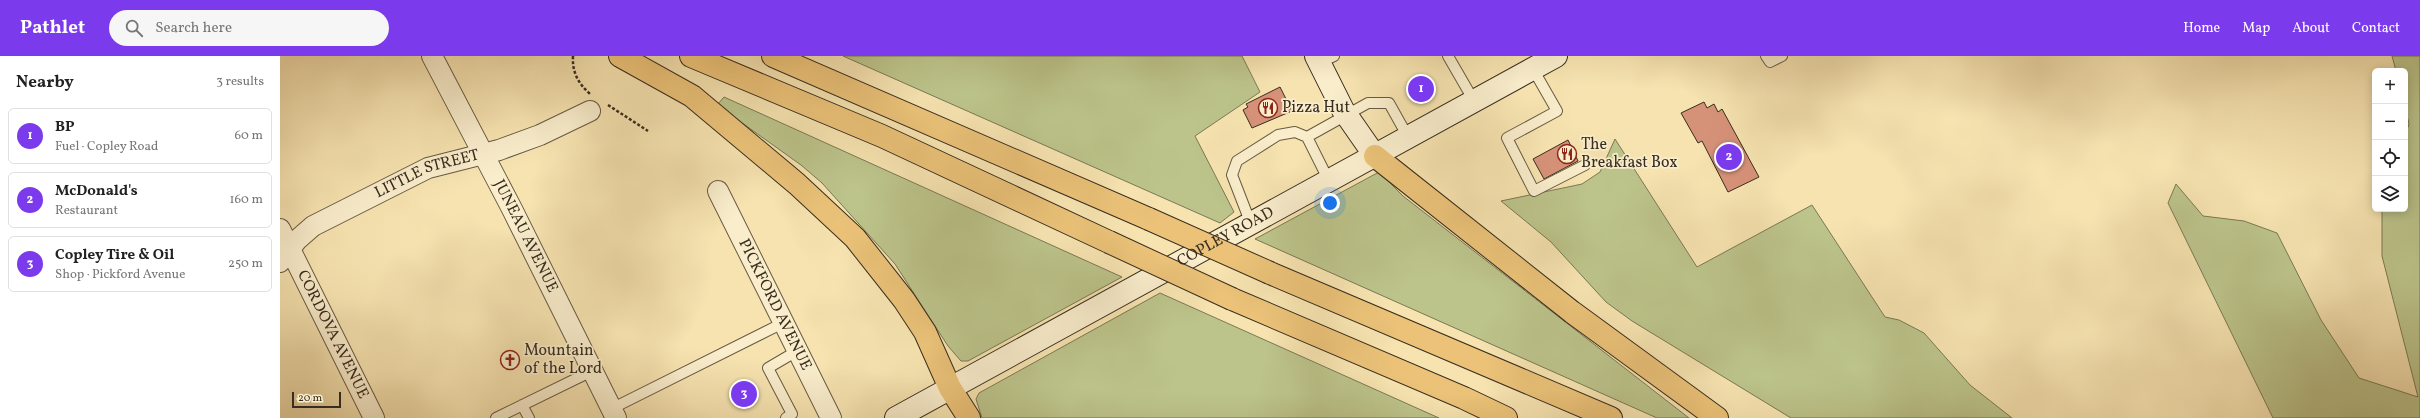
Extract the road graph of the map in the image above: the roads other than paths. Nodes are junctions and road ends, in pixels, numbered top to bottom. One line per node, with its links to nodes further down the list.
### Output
1 (432, 56): 16 (street, JUNEAU AVENUE)
2 (620, 56): 27 (highway)
3 (691, 56): 37 (highway, bridge)
4 (773, 56): 38 (highway, bridge)
5 (1448, 56): 11 (lane)
6 (1556, 56): 10 (main road, COPLEY ROAD)
7 (1766, 56): 8 (lane)
8 (1782, 56)
9 (1323, 58): 13 (main road)
10 (1533, 69): 11 (main road, COPLEY ROAD); 18 (lane)
11 (1474, 101): 15 (main road, COPLEY ROAD)
12 (590, 111): 16 (street, LITTLE STREET)
13 (1346, 115): 14 (lane); 15 (lane); 17 (main road)
14 (1307, 137): 19 (lane); 21 (lane)
15 (1408, 137): 17 (main road, COPLEY ROAD)
16 (481, 153): 23 (street, LITTLE STREET); 26 (street, JUNEAU AVENUE)
17 (1375, 156): 19 (main road, COPLEY ROAD); 39 (highway)
18 (1585, 165)
19 (1329, 181): 21 (main road, COPLEY ROAD)
20 (718, 191): 24 (street, PICKFORD AVENUE)
21 (1251, 224): 27 (main road, COPLEY ROAD)
22 (280, 229): 23 (street, CORDOVA AVENUE)
23 (285, 256): 30 (street, CORDOVA AVENUE)
24 (783, 323): 25 (street, PICKFORD AVENUE); 29 (lane)
25 (797, 351): 33 (lane); 34 (street, PICKFORD AVENUE)
26 (592, 370): 28 (lane); 29 (street, JUNEAU AVENUE)
27 (950, 388): 35 (main road, COPLEY ROAD); 36 (highway)
28 (522, 405): 31 (lane); 32 (lane)
29 (614, 413)
30 (374, 418)
31 (496, 418)
32 (529, 418)
33 (786, 418)
34 (831, 418)
35 (896, 418)
36 (969, 418)
37 (1506, 418)
38 (1611, 418)
39 (1717, 418)

